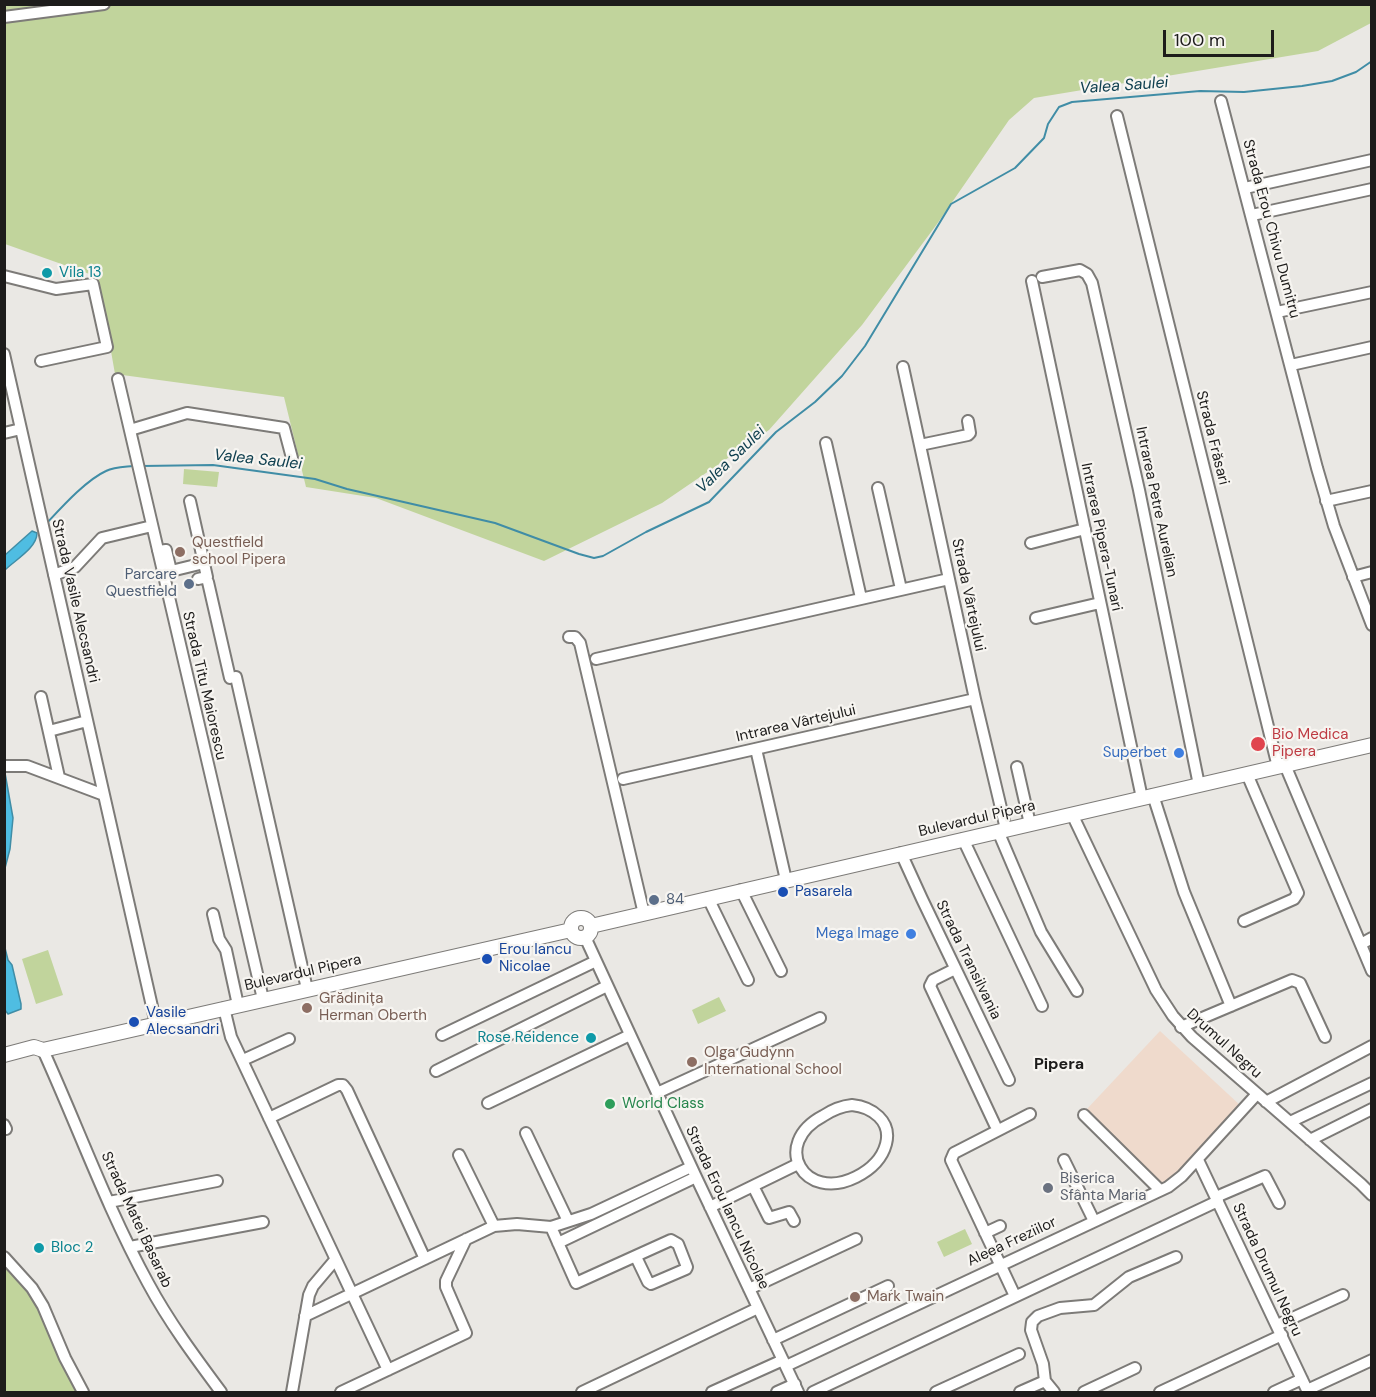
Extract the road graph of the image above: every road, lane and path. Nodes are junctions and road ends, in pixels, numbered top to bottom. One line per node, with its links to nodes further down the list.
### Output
1 (104, 5): 2 (street)
2 (43, 8): 3 (street)
3 (4, 17)
4 (1221, 101): 7 (street, Strada Erou Chivu Dumitru)
5 (1118, 116): 54 (street, Strada Frăsari)
6 (1371, 160): 7 (street)
7 (1245, 188): 9 (street, Strada Erou Chivu Dumitru)
8 (1371, 189): 9 (street)
9 (1252, 216): 13 (street, Strada Erou Chivu Dumitru)
10 (4, 276): 16 (street)
11 (1037, 279): 32 (street, Intrarea Pipera-Tunari); 59 (street, Intrarea Petre Aurelian)
12 (1371, 292): 13 (street)
13 (1277, 312): 17 (street, Strada Erou Chivu Dumitru)
14 (1371, 347): 17 (street)
15 (4, 354): 21 (street, Strada Vasile Alecsandri)
16 (41, 361)
17 (1291, 365): 30 (street, Strada Erou Chivu Dumitru)
18 (903, 367): 25 (street, Strada Vârtejului)
19 (118, 379): 22 (street, Strada Titu Maiorescu)
20 (968, 421): 25 (street)
21 (21, 429): 23 (street); 37 (street, Strada Vasile Alecsandri)
22 (130, 430): 26 (street); 31 (street, Strada Titu Maiorescu)
23 (4, 433)
24 (826, 443): 41 (street)
25 (920, 445): 39 (street, Strada Vârtejului)
26 (292, 458)
27 (878, 488): 40 (street)
28 (1371, 491): 30 (street)
29 (190, 501): 35 (street)
30 (1326, 501): 38 (street, Strada Erou Chivu Dumitru)
31 (152, 526): 34 (street, Strada Titu Maiorescu); 37 (street)
32 (1085, 529): 33 (street); 42 (street, Intrarea Pipera-Tunari)
33 (1031, 543)
34 (158, 552): 35 (street); 84 (street, Strada Titu Maiorescu)
35 (204, 563): 82 (street)
36 (1371, 572): 38 (street)
37 (54, 575): 49 (street, Strada Vasile Alecsandri)
38 (1353, 577): 44 (street, Strada Erou Chivu Dumitru)
39 (949, 579): 40 (street); 48 (street, Strada Vârtejului)
40 (901, 590): 41 (street)
41 (861, 598): 46 (street)
42 (1100, 603): 43 (street); 61 (street, Intrarea Pipera-Tunari)
43 (1036, 618)
44 (1371, 625)
45 (569, 637): 71 (street)
46 (596, 659)
47 (41, 697): 50 (street)
48 (975, 699): 52 (street, Intrarea Vârtejului); 64 (street, Strada Vârtejului)
49 (87, 721): 50 (street); 60 (street, Strada Vasile Alecsandri)
50 (49, 731): 57 (street)
51 (1371, 745): 54 (main road, Bulevardul Pipera)
52 (756, 749): 58 (street, Intrarea Vârtejului); 67 (street)
53 (4, 766): 57 (street)
54 (1281, 766): 56 (main road, Bulevardul Pipera); 75 (street, Strada Frăsari)
55 (1017, 767): 63 (street)
56 (1247, 774): 59 (main road, Bulevardul Pipera); 72 (street)
57 (59, 777): 60 (street)
58 (623, 780)
59 (1199, 785): 61 (main road, Bulevardul Pipera)
60 (104, 795): 89 (street, Strada Vasile Alecsandri)
61 (1148, 797): 62 (main road, Bulevardul Pipera); 86 (street, Intrarea Pipera-Tunari)
62 (1072, 814): 63 (main road, Bulevardul Pipera); 90 (street, Drumul Negru)
63 (1030, 824): 64 (main road, Bulevardul Pipera)
64 (1002, 830): 65 (main road, Bulevardul Pipera); 83 (street, Strada Vârtejului)
65 (963, 839): 66 (main road, Bulevardul Pipera); 85 (street)
66 (901, 853): 67 (main road, Bulevardul Pipera); 77 (street, Strada Transilvania)
67 (786, 880): 68 (main road, Bulevardul Pipera)
68 (741, 890): 69 (main road, Bulevardul Pipera); 78 (street)
69 (708, 898): 71 (main road, Bulevardul Pipera); 80 (street)
70 (213, 914): 87 (street)
71 (644, 914): 73 (main road, Bulevardul Pipera)
72 (1244, 921)
73 (588, 932): 76 (street, Strada Erou Iancu Nicolae); 82 (main road, Bulevardul Pipera)
74 (1371, 938): 75 (street)
75 (1361, 944): 79 (street, Strada Frăsari)
76 (596, 962): 81 (street, Strada Erou Iancu Nicolae); 91 (street)
77 (955, 969): 101 (street, Strada Transilvania); 111 (street)
78 (781, 971)
79 (1371, 971)
80 (748, 980)
81 (607, 986): 92 (street, Strada Erou Iancu Nicolae); 100 (street)
82 (307, 989): 84 (main road, Bulevardul Pipera)
83 (1077, 991)
84 (263, 999): 87 (main road, Bulevardul Pipera)
85 (1042, 1006)
86 (1231, 1006): 90 (street); 93 (street)
87 (231, 1007): 89 (main road, Bulevardul Pipera); 98 (street)
88 (820, 1018): 103 (street)
89 (156, 1024): 96 (main road, Bulevardul Pipera)
90 (1181, 1027): 104 (street, Drumul Negru)
91 (442, 1035)
92 (630, 1035): 103 (street, Strada Erou Iancu Nicolae); 105 (street)
93 (1326, 1037)
94 (289, 1039): 98 (street)
95 (1371, 1046): 104 (street)
96 (43, 1050): 97 (main road, Bulevardul Pipera); 99 (main road, Bulevardul Pipera); 124 (street, Strada Matei Basarab)
97 (4, 1055)
98 (241, 1057): 109 (street)
99 (4, 1064)
100 (436, 1071)
101 (1009, 1080)
102 (1371, 1083): 110 (street)
103 (657, 1094): 118 (street, Strada Erou Iancu Nicolae)
104 (1262, 1098): 110 (street, Drumul Negru); 116 (street, Aleea Freziilor)
105 (488, 1103)
106 (1371, 1108): 113 (street)
107 (1030, 1114): 134 (street)
108 (1084, 1115): 121 (street)
109 (269, 1118): 142 (street); 143 (street)
110 (1290, 1122): 113 (street, Drumul Negru)
111 (994, 1125)
112 (526, 1133): 127 (street)
113 (1310, 1140): 122 (street, Drumul Negru)
114 (459, 1155): 131 (street)
115 (1064, 1160): 129 (street)
116 (1198, 1160): 121 (street, Aleea Freziilor); 123 (street, Strada Drumul Negru)
117 (798, 1164): 117 (street); 120 (street)
118 (693, 1172): 126 (street, Strada Erou Iancu Nicolae); 127 (street); 137 (street)
119 (217, 1181): 124 (street)
120 (753, 1185): 126 (street); 128 (street)
121 (1160, 1190): 129 (street, Aleea Freziilor)
122 (1371, 1195)
123 (1217, 1199): 125 (street); 149 (street); 152 (street, Strada Drumul Negru)
124 (109, 1202): 138 (street, Strada Matei Basarab)
125 (1279, 1203)
126 (710, 1207): 146 (street, Strada Erou Iancu Nicolae)
127 (568, 1221): 133 (street)
128 (794, 1221)
129 (1094, 1221): 144 (street, Aleea Freziilor)
130 (264, 1222): 138 (street)
131 (494, 1226): 133 (street); 135 (street)
132 (1000, 1226): 134 (street)
133 (551, 1227): 137 (street)
134 (985, 1233): 144 (street)
135 (466, 1239): 142 (street); 158 (street)
136 (856, 1239): 146 (street)
137 (558, 1243): 140 (street)
138 (130, 1247): 164 (street, Strada Matei Basarab)
139 (4, 1257): 163 (street)
140 (636, 1257): 140 (street)
141 (1176, 1257): 160 (street)
142 (424, 1259): 147 (street)
143 (335, 1260): 147 (street); 151 (street)
144 (1000, 1264): 149 (street); 156 (street, Aleea Freziilor)
145 (888, 1286): 153 (street)
146 (749, 1289): 150 (street, Strada Erou Iancu Nicolae)
147 (351, 1293): 151 (street); 158 (street)
148 (1343, 1295): 152 (street)
149 (1016, 1296): 170 (street)
150 (758, 1308): 153 (street, Strada Erou Iancu Nicolae); 167 (street)
151 (305, 1316): 165 (street)
152 (1279, 1330): 159 (street, Strada Drumul Negru); 175 (street)
153 (773, 1340): 156 (street, Strada Erou Iancu Nicolae)
154 (1019, 1354): 171 (street)
155 (1371, 1360): 162 (street)
156 (784, 1363): 161 (street, Strada Erou Iancu Nicolae); 168 (street, Aleea Freziilor)
157 (1135, 1368): 174 (street)
158 (388, 1370): 166 (street)
159 (1302, 1379): 162 (street, Strada Drumul Negru); 176 (street)
160 (1045, 1381): 172 (street); 173 (street)
161 (796, 1388): 169 (street)
162 (1308, 1391)
163 (83, 1392)
164 (221, 1392)
165 (292, 1392)
166 (341, 1392)
167 (582, 1392)
168 (712, 1392)
169 (777, 1392)
170 (813, 1392)
171 (936, 1392)
172 (1020, 1392)
173 (1054, 1392)
174 (1084, 1392)
175 (1160, 1392)
176 (1274, 1392)

